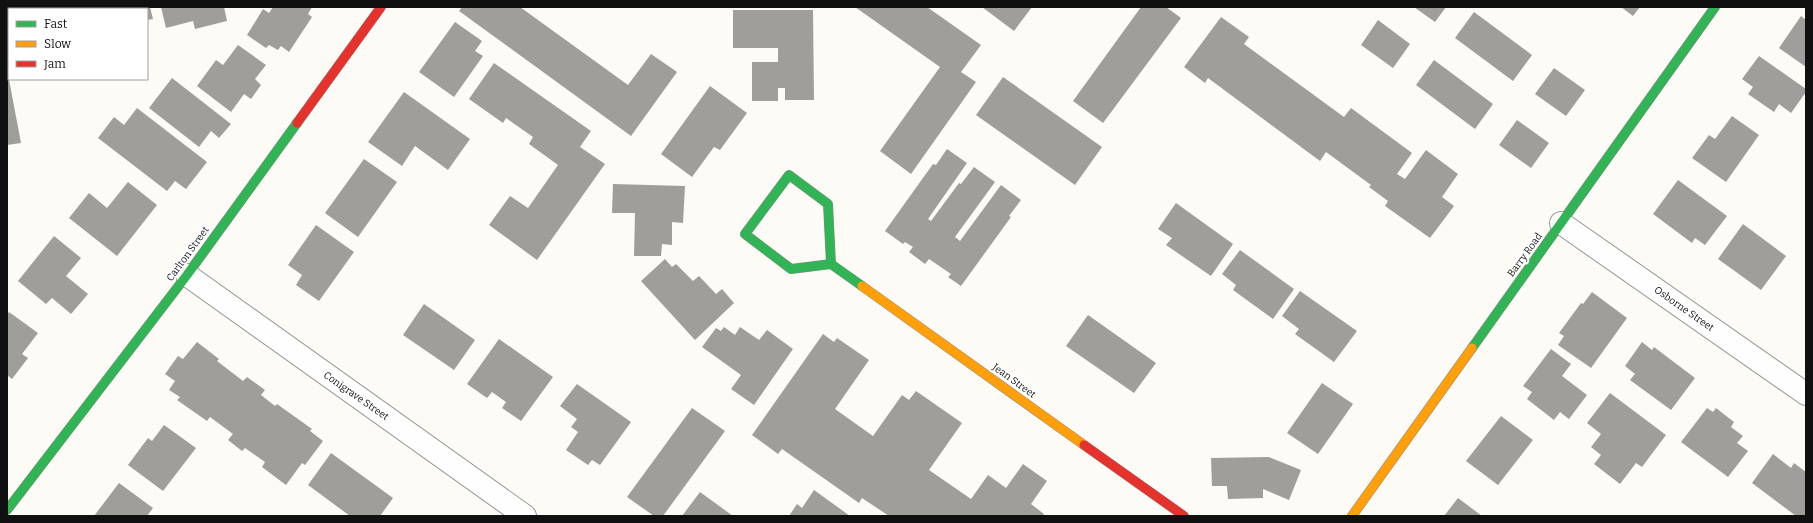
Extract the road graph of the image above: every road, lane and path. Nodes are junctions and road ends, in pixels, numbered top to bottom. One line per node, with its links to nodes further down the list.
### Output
1 (381, 7): 5 (street, Carlton Street)
2 (1715, 7): 3 (street, Barry Road)
3 (1561, 223): 6 (street, Osborne Street); 10 (street, Barry Road)
4 (831, 264): 4 (street); 9 (street, Jean Street)
5 (186, 275): 7 (street, Carlton Street); 8 (street, Conigrave Street)
6 (1806, 394)
7 (7, 510)
8 (525, 516)
9 (1184, 516)
10 (1352, 516)

